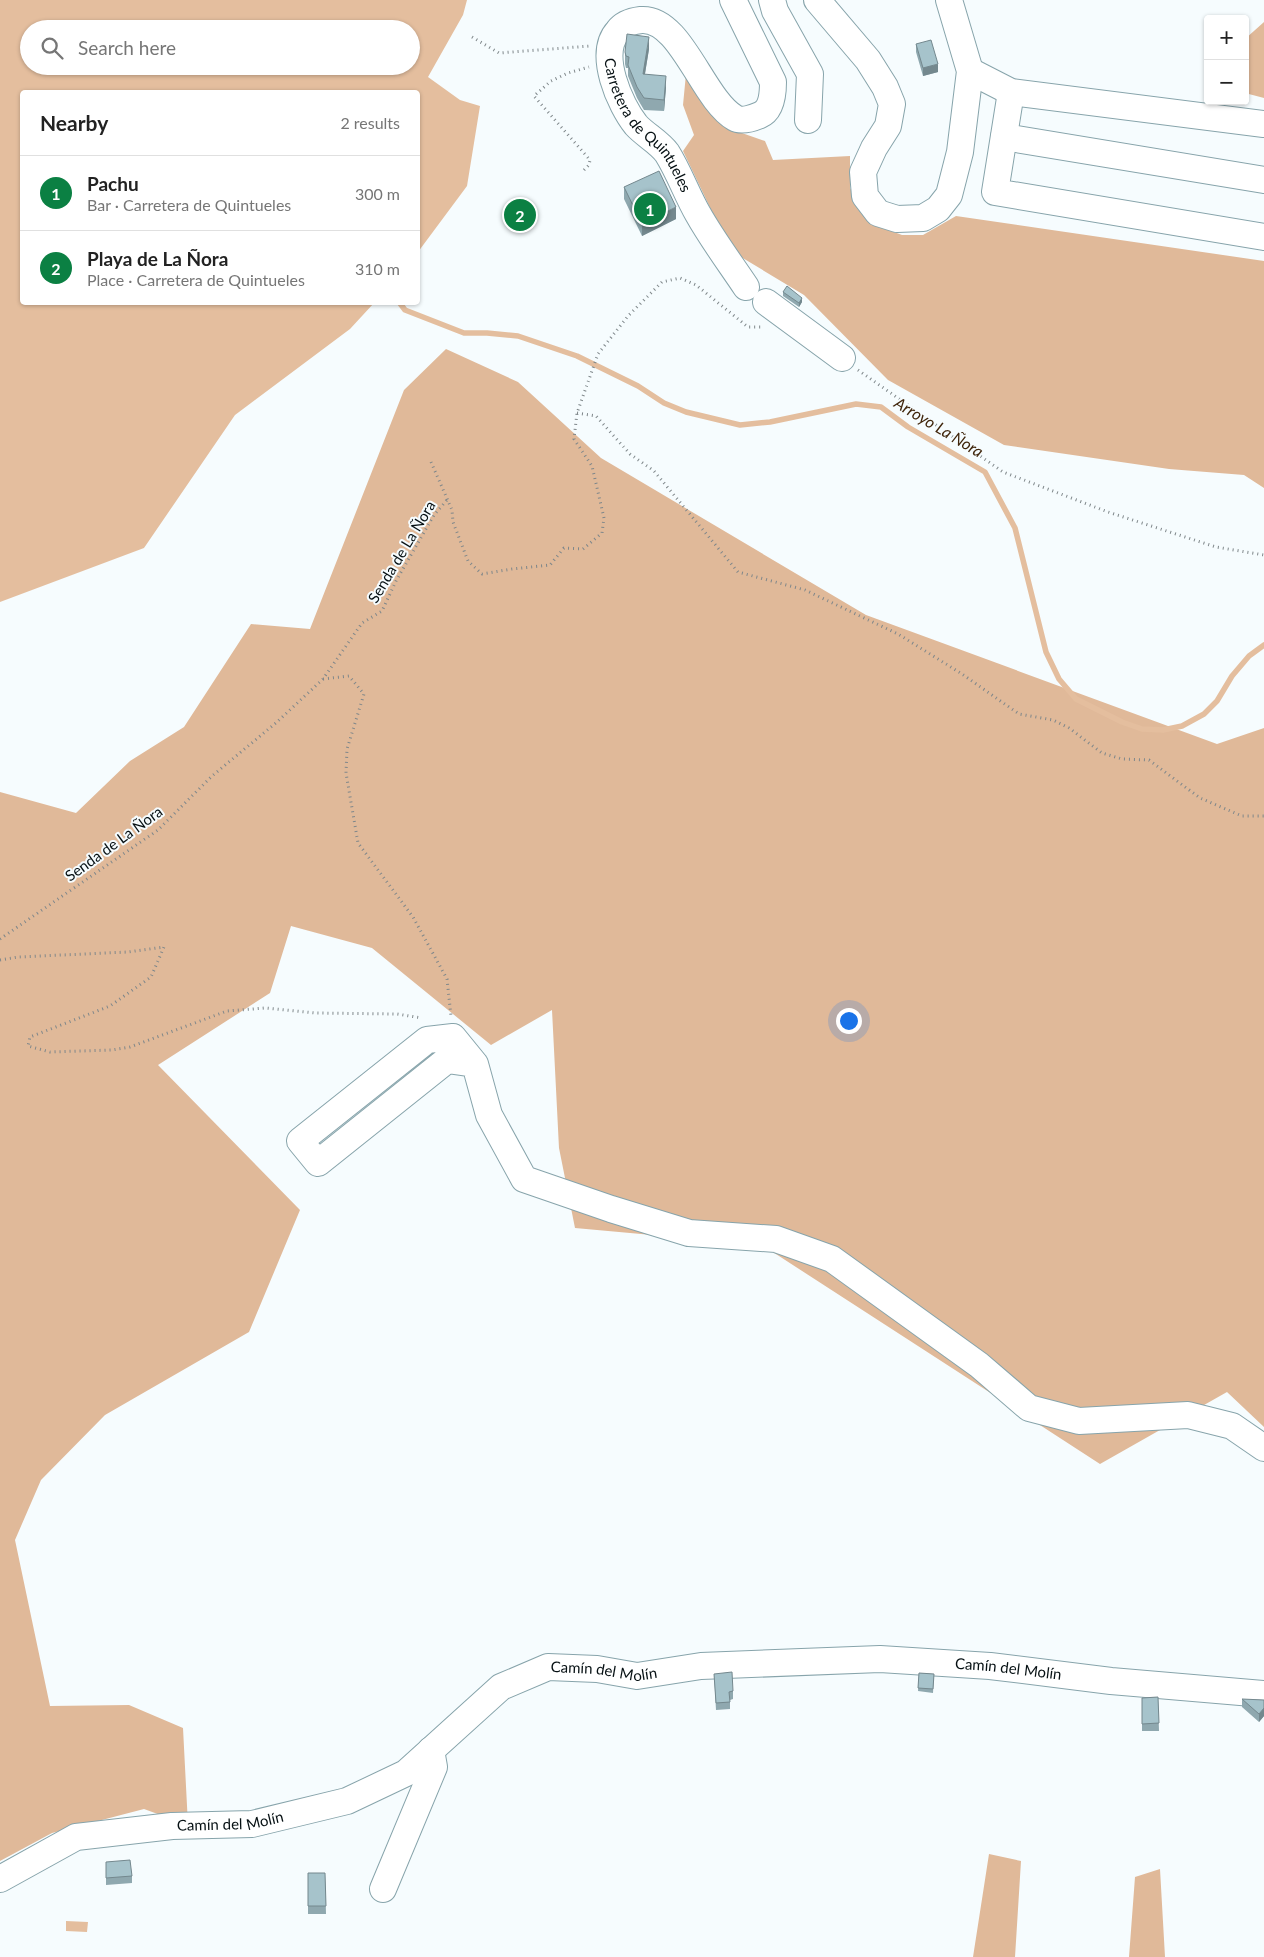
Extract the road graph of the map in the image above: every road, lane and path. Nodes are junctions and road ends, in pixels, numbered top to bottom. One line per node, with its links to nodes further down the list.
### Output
1 (733, 0): 6 (street, Carretera de Quintueles)
2 (772, 0): 9 (street)
3 (817, 0): 7 (street)
4 (949, 0): 7 (street)
5 (472, 37): 6 (path)
6 (610, 54): 12 (path); 15 (street, Carretera de Quintueles)
7 (970, 71): 8 (street)
8 (1011, 92): 10 (street); 11 (street)
9 (808, 120)
10 (1264, 124)
11 (1004, 137): 13 (street); 14 (street)
12 (584, 170)
13 (1264, 180)
14 (1264, 237)
15 (760, 305): 16 (street, Carretera de Quintueles); 17 (path, Senda de La Ñora)
16 (842, 358): 20 (path)
17 (577, 413): 19 (path, Senda de La Ñora); 22 (path)
18 (431, 462): 19 (path)
19 (447, 500): 21 (path, Senda de La Ñora)
20 (1264, 555)
21 (323, 679): 23 (path, Senda de La Ñora); 26 (path)
22 (1264, 816)
23 (0, 939)
24 (0, 960): 25 (path)
25 (426, 1018)
26 (454, 1037): 27 (street); 27 (street)
27 (475, 1064): 28 (street)
28 (1264, 1448)
29 (1264, 1694): 30 (street, Camín del Molín)
30 (431, 1750): 31 (street, Camín del Molín); 32 (street)
31 (0, 1879)
32 (383, 1889)

